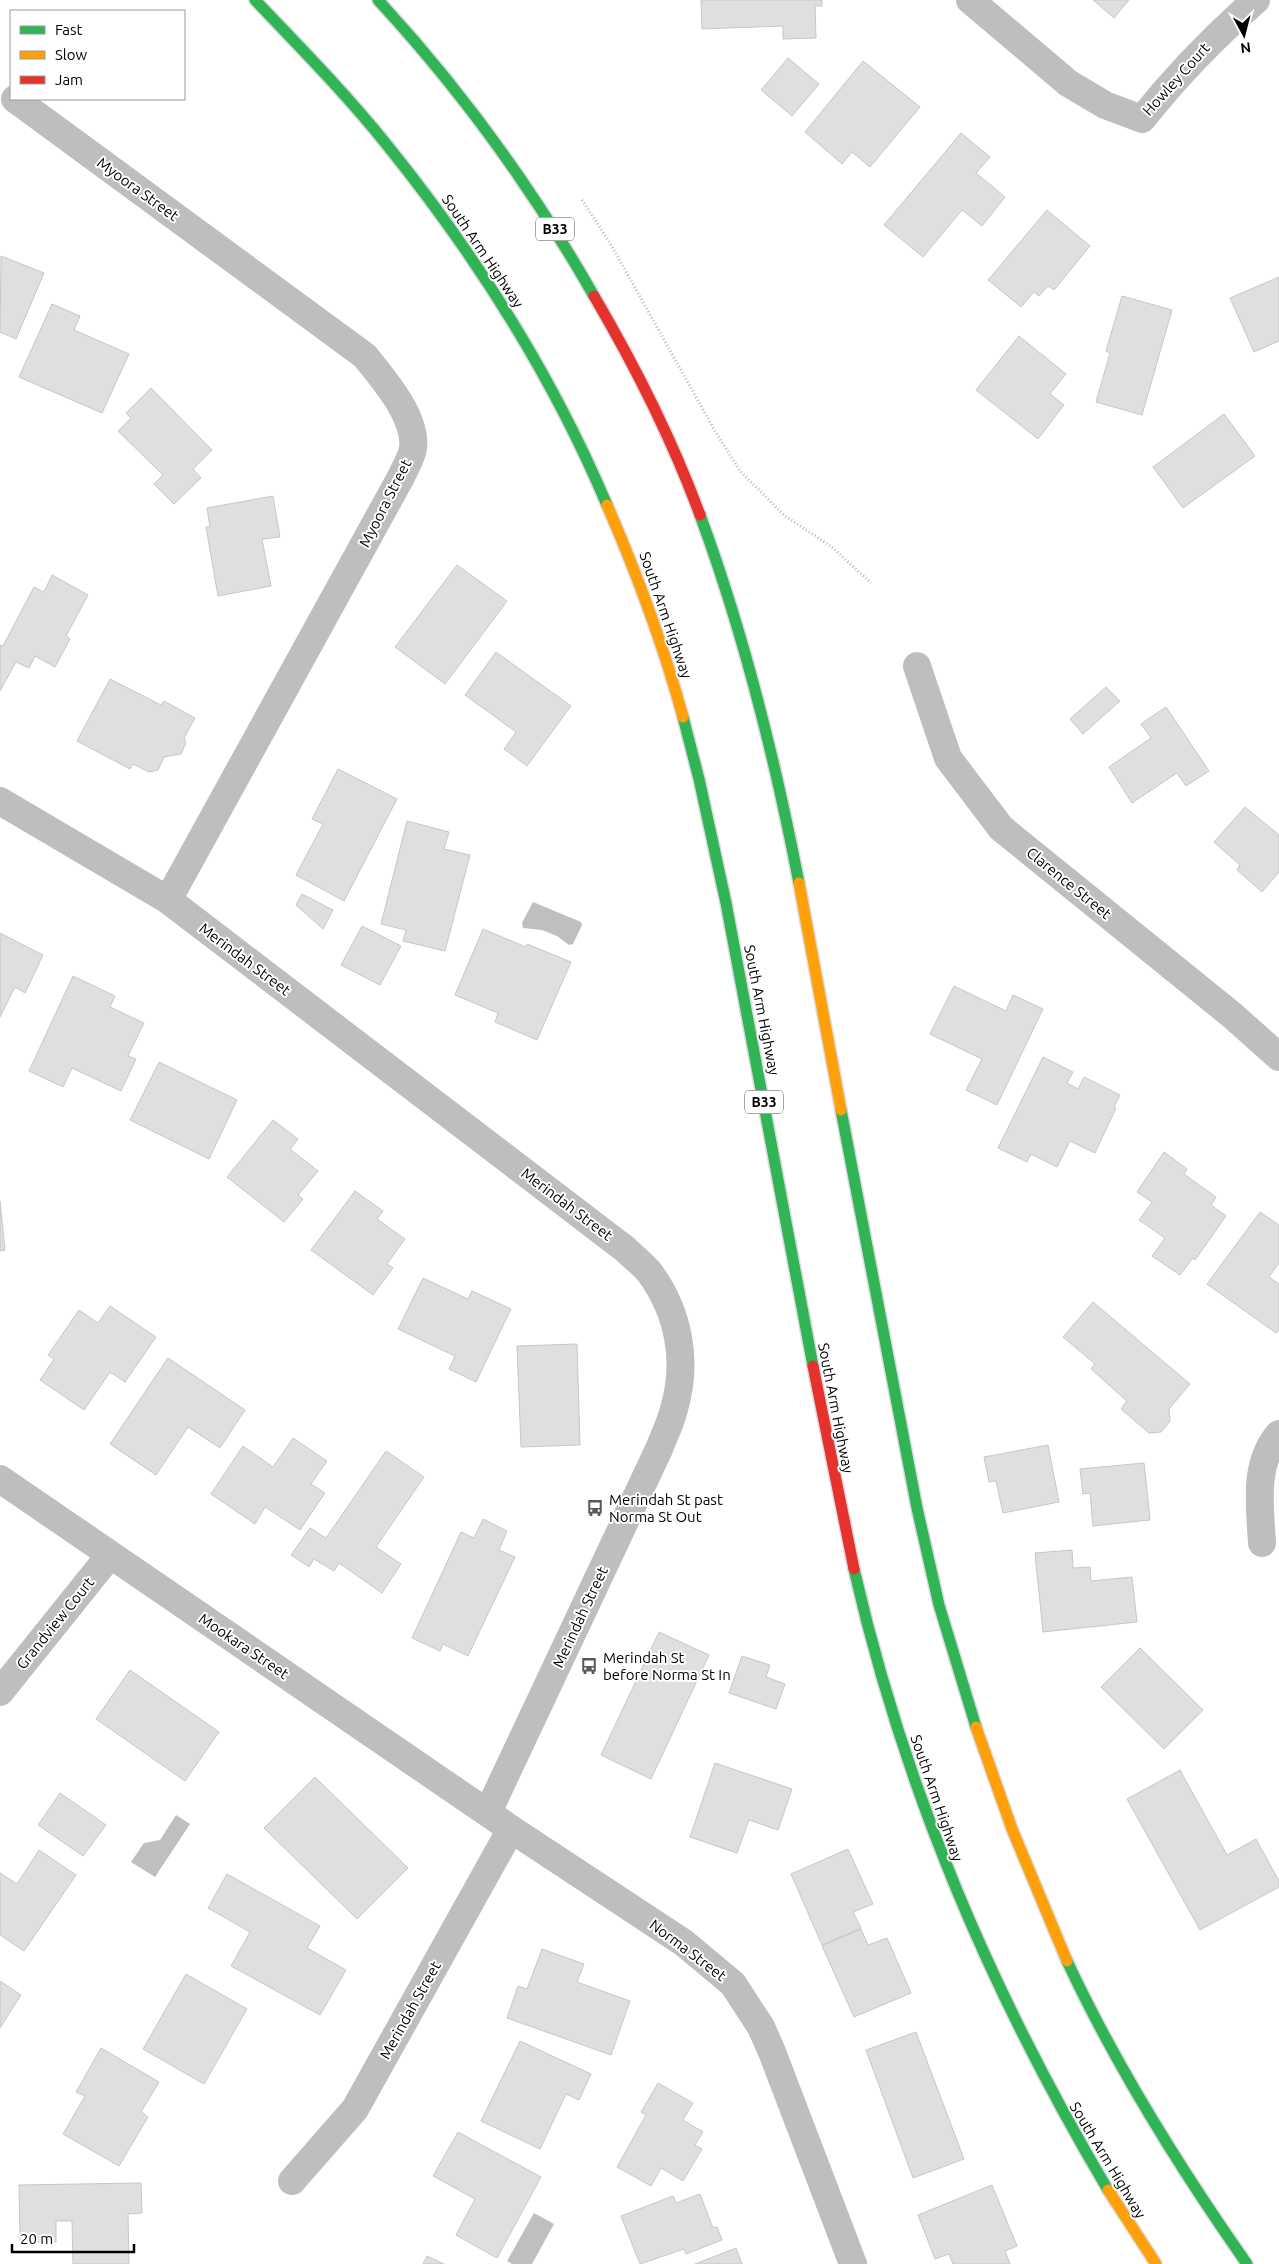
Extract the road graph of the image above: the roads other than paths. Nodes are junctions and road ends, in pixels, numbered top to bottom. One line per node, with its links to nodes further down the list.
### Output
1 (255, 0): 19 (main road, South Arm Highway / B33)
2 (378, 0): 20 (main road, B33)
3 (970, 0): 4 (street, Howley Court)
4 (1256, 0)
5 (16, 100): 8 (street, Myoora Street)
6 (917, 666): 9 (street, Clarence Street)
7 (0, 801): 8 (street, Merindah Street)
8 (168, 900): 15 (street, Merindah Street)
9 (1279, 1057)
10 (1279, 1434): 12 (street)
11 (0, 1480): 13 (street, Mookara Street)
12 (1262, 1543)
13 (110, 1555): 14 (street, Grandview Court); 15 (street, Mookara Street)
14 (0, 1692)
15 (488, 1812): 16 (street, Norma Street)
16 (511, 1829): 17 (street, Merindah Street); 18 (street, Norma Street)
17 (292, 2181)
18 (853, 2264)
19 (1156, 2264)
20 (1247, 2264)

